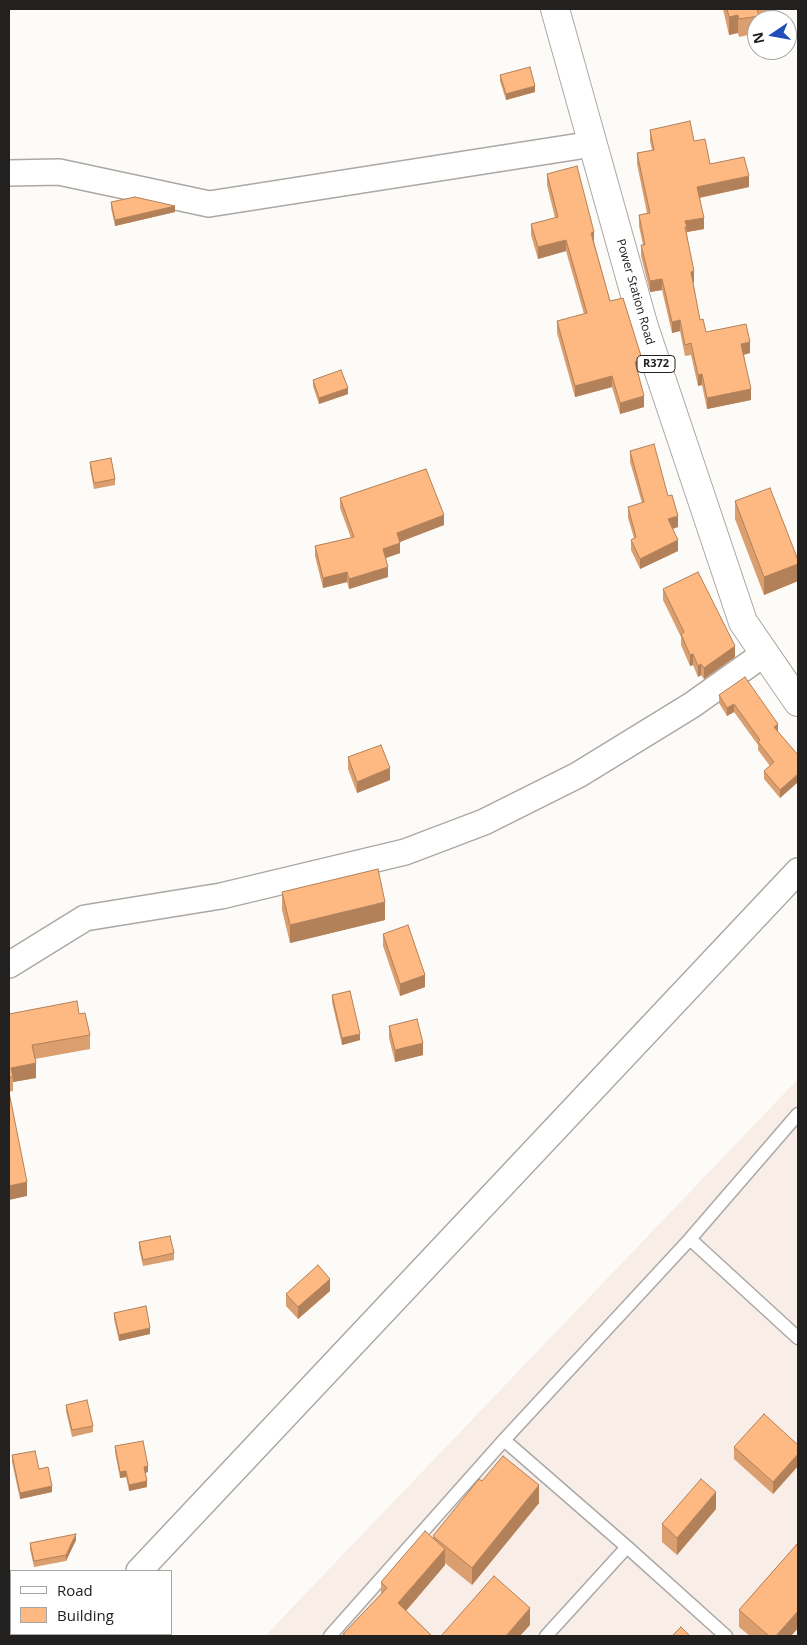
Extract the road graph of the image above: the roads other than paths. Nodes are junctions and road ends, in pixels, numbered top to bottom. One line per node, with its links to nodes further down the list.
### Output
1 (555, 9): 2 (main road, Power Station Road / R372)
2 (592, 144): 3 (street); 4 (main road, Power Station Road / R372)
3 (9, 173)
4 (765, 653): 5 (main road, Power Station Road / R372); 7 (street)
5 (798, 702)
6 (798, 871): 13 (street)
7 (9, 965)
8 (798, 1114): 9 (lane)
9 (690, 1239): 10 (lane); 11 (lane)
10 (798, 1338)
11 (504, 1440): 12 (lane); 14 (lane)
12 (628, 1547): 15 (lane); 16 (lane)
13 (140, 1570)
14 (330, 1636)
15 (546, 1636)
16 (726, 1636)

